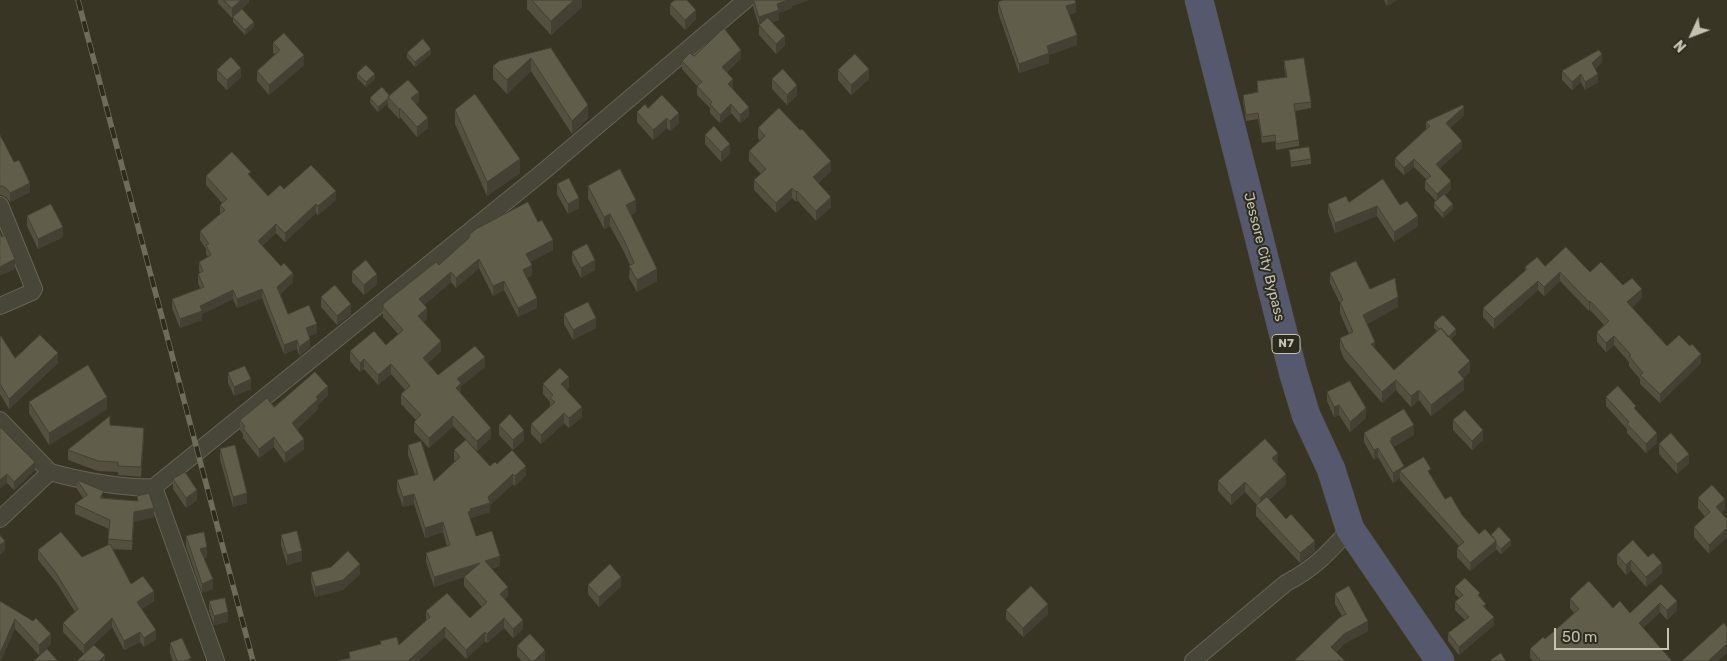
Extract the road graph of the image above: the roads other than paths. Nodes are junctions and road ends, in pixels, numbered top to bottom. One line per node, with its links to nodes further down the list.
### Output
1 (746, 0): 7 (street)
2 (1199, 0): 9 (highway, Jessore City Bypass / N7)
3 (0, 205): 4 (street)
4 (0, 306)
5 (0, 420): 6 (street)
6 (50, 472): 7 (street); 8 (street)
7 (154, 487): 10 (street)
8 (0, 519)
9 (1350, 528): 11 (street); 12 (highway, Jessore City Bypass / N7)
10 (216, 661)
11 (1193, 661)
12 (1440, 661)

